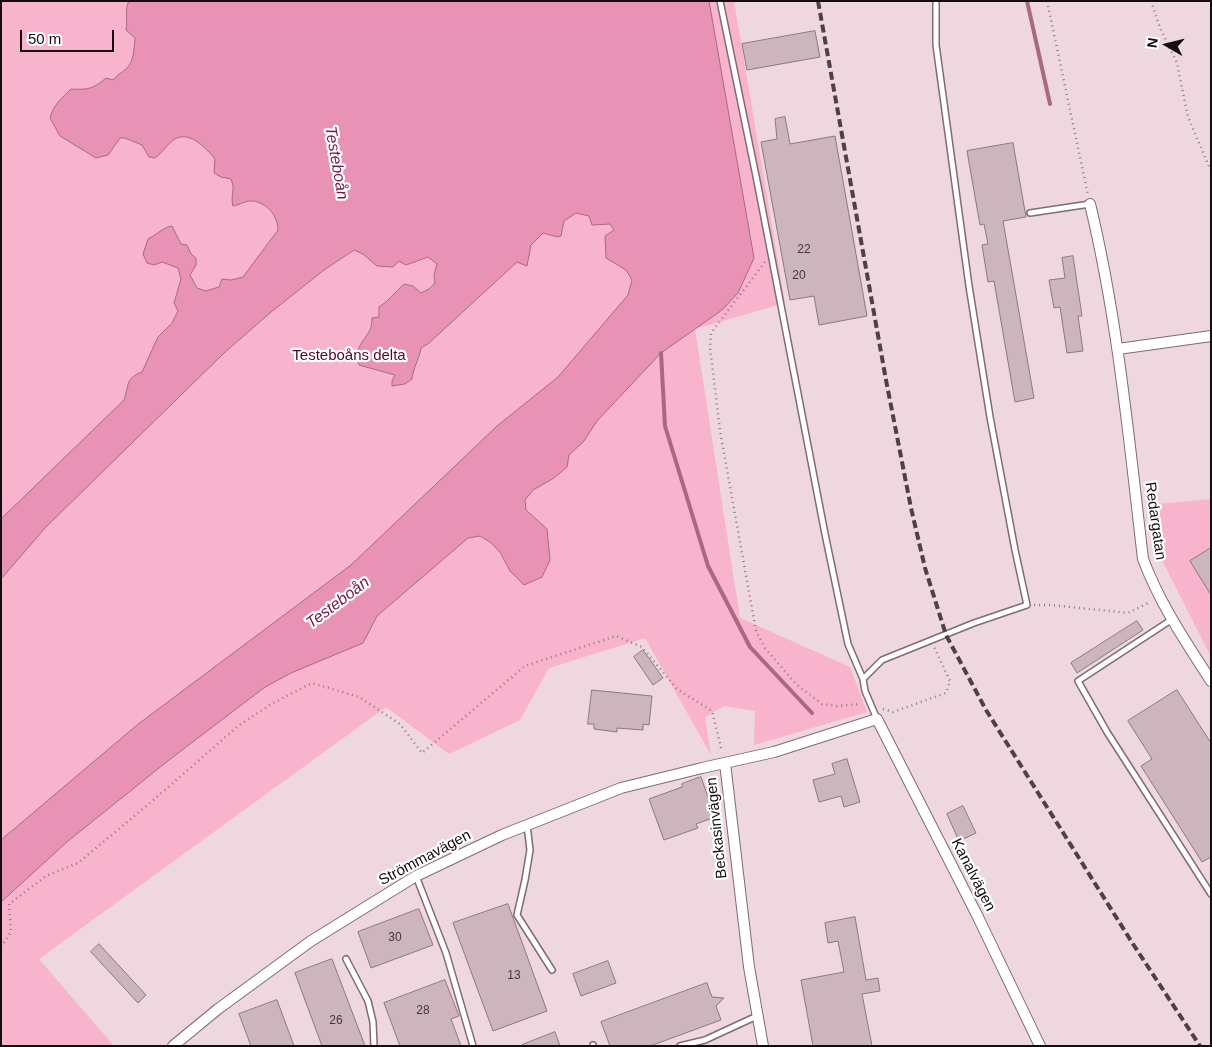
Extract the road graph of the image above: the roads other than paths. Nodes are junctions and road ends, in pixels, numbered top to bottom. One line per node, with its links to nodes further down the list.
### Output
1 (720, 1): 8 (lane)
2 (936, 1): 8 (lane)
3 (1090, 204): 4 (lane); 6 (street, Redargatan)
4 (1030, 212)
5 (1211, 336): 6 (street)
6 (1118, 349): 7 (street, Redargatan)
7 (1171, 620): 9 (street, Redargatan); 14 (lane)
8 (864, 679): 10 (lane)
9 (1211, 681)
10 (877, 719): 11 (street, Beckasinvägen); 23 (street, Kanalvägen)
11 (725, 763): 12 (street, Strömmavägen); 17 (street, Beckasinvägen)
12 (527, 825): 13 (street, Strömmavägen); 16 (lane)
13 (416, 876): 18 (street, Strömmavägen); 20 (lane)
14 (1211, 894)
15 (346, 959): 19 (lane)
16 (552, 970)
17 (758, 1016): 21 (lane); 22 (street, Beckasinvägen)
18 (172, 1046)
19 (374, 1046)
20 (473, 1046)
21 (680, 1046)
22 (763, 1046)
23 (1040, 1046)

